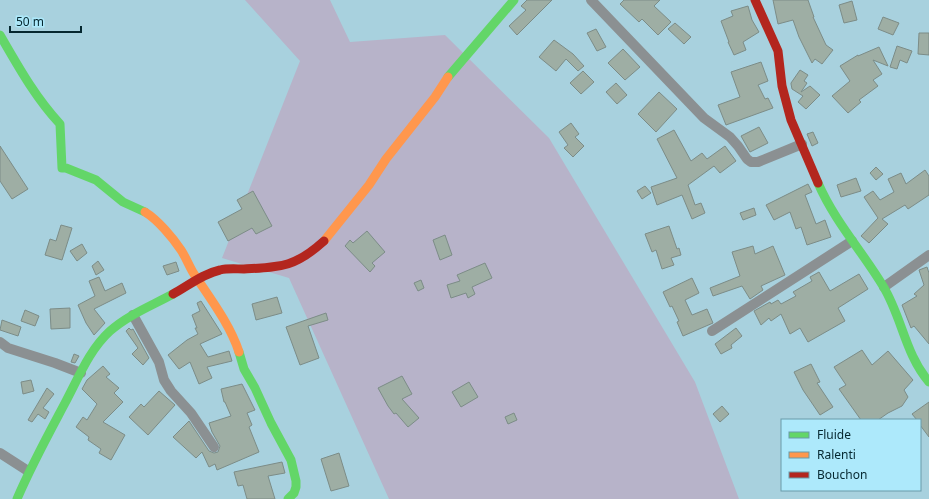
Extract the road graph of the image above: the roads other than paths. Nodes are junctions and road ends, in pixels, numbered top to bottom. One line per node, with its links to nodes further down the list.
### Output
1 (514, 0): 8 (street)
2 (591, 0): 5 (street)
3 (755, 0): 5 (street)
4 (0, 35): 8 (street)
5 (802, 144): 6 (street)
6 (852, 241): 9 (street); 11 (street)
7 (929, 255): 9 (street)
8 (197, 279): 10 (street); 19 (street)
9 (884, 287): 14 (street)
10 (133, 315): 13 (street); 15 (street)
11 (712, 331)
12 (0, 342): 13 (street)
13 (81, 373): 17 (street)
14 (929, 382)
15 (214, 447)
16 (0, 453): 17 (street)
17 (28, 472): 18 (street)
18 (17, 499)
19 (288, 499)

